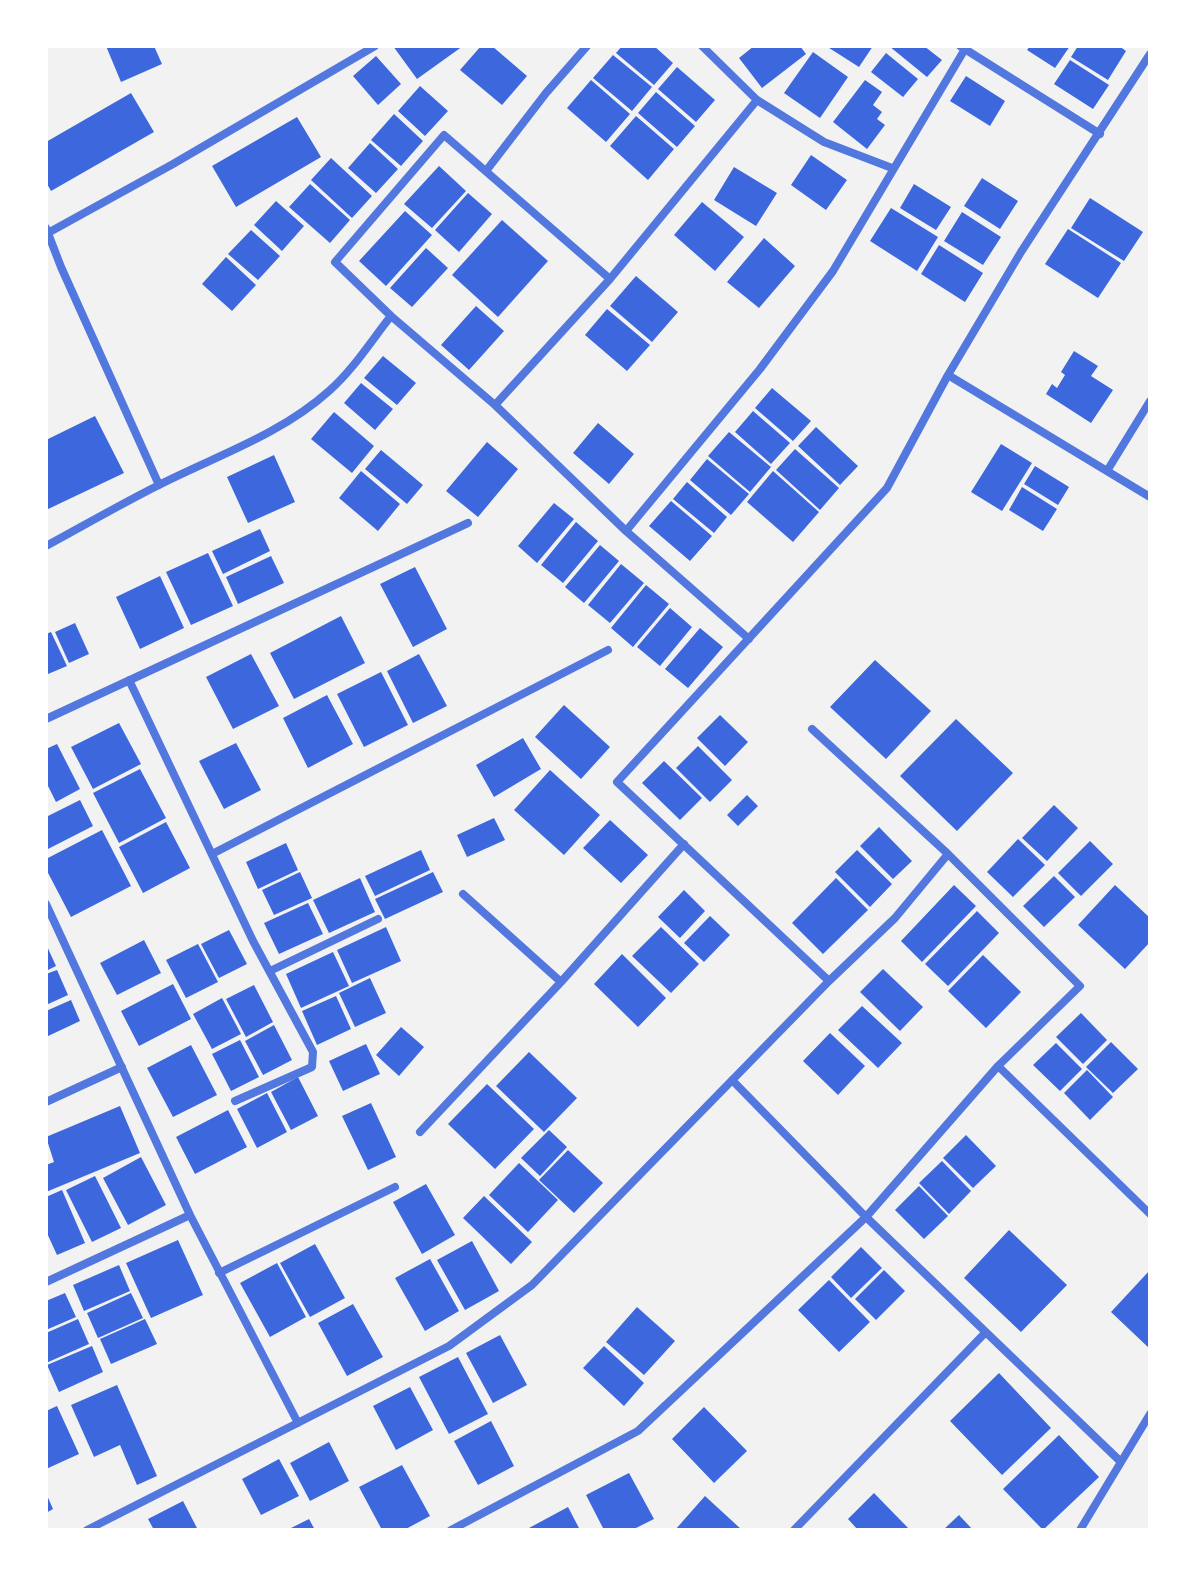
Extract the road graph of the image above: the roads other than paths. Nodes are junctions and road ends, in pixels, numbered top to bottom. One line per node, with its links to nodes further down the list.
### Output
1 (587, 46): 9 (street)
2 (702, 46): 6 (street)
3 (370, 48): 10 (street)
4 (963, 48): 7 (street); 8 (street)
5 (1150, 54): 7 (street)
6 (757, 100): 8 (street); 11 (street)
7 (1100, 134): 13 (street)
8 (892, 168): 20 (street)
9 (486, 171): 11 (street); 12 (street)
10 (47, 231): 17 (street)
11 (610, 279): 15 (street)
12 (391, 316): 15 (street); 17 (street)
13 (948, 375): 16 (street); 22 (street)
14 (1150, 401): 16 (street)
15 (495, 405): 20 (street)
16 (1107, 471): 18 (street)
17 (159, 485): 21 (street)
18 (1150, 497)
19 (468, 523): 24 (street)
20 (626, 531): 22 (street)
21 (46, 546)
22 (749, 639): 27 (street)
23 (608, 650): 28 (street)
24 (129, 680): 25 (street); 28 (street)
25 (46, 719)
26 (812, 729): 29 (street)
27 (684, 844): 34 (street); 35 (street)
28 (212, 854): 33 (street)
29 (948, 854): 34 (street); 36 (street)
30 (463, 894): 35 (street)
31 (47, 909): 37 (street)
32 (378, 919): 33 (street)
33 (270, 971): 39 (street)
34 (829, 981): 38 (street)
35 (561, 982): 41 (street)
36 (998, 1066): 43 (street); 45 (street)
37 (122, 1067): 40 (street); 44 (street)
38 (732, 1080): 45 (street); 50 (street)
39 (235, 1101)
40 (46, 1102)
41 (420, 1132)
42 (395, 1187): 46 (street)
43 (1150, 1214)
44 (190, 1215): 46 (street); 47 (street)
45 (866, 1217): 48 (street); 53 (street)
46 (219, 1273): 50 (street)
47 (46, 1282)
48 (985, 1333): 51 (street); 54 (street)
49 (1150, 1414): 51 (street)
50 (298, 1423): 52 (street)
51 (1121, 1462): 55 (street)
52 (87, 1530)
53 (451, 1530)
54 (794, 1530)
55 (1080, 1530)

